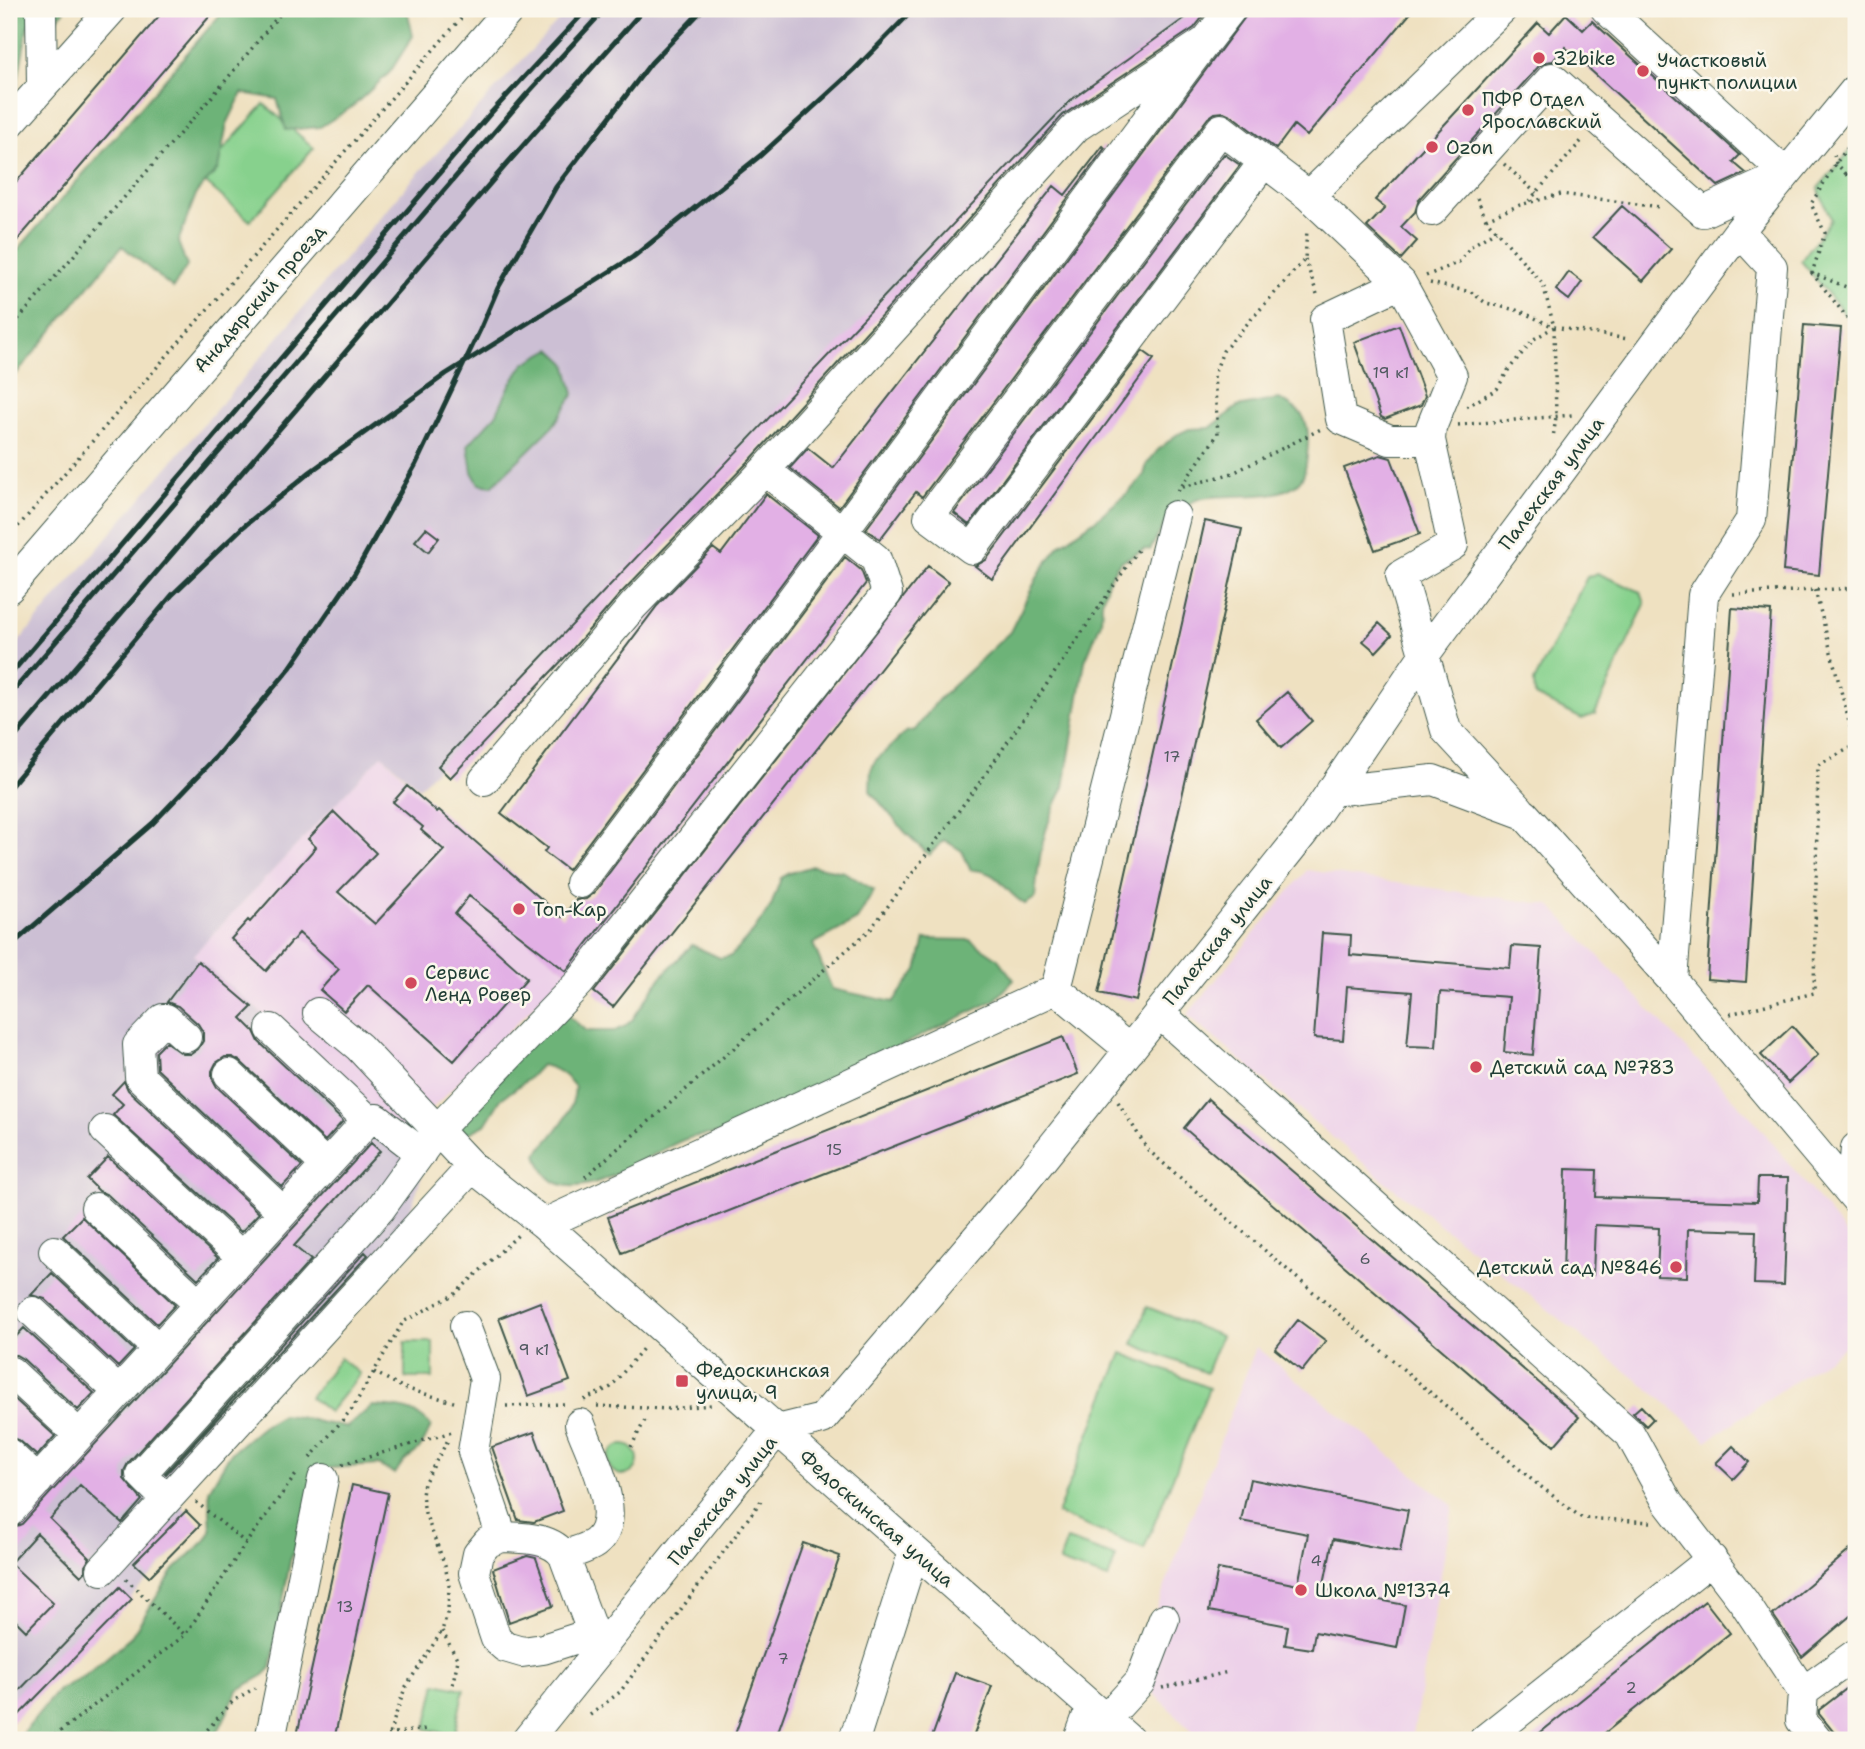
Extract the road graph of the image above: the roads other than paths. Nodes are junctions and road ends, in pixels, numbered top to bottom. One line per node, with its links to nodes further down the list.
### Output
1 (41, 9): 8 (street)
2 (112, 9): 8 (street)
3 (510, 9): 21 (street, Анадырский проезд)
4 (1231, 9): 7 (street)
5 (1502, 9): 13 (street)
6 (1606, 9): 12 (street)
7 (1206, 41): 18 (street); 20 (street)
8 (42, 87): 10 (street)
9 (1856, 89): 12 (street, Палехская улица)
10 (9, 124)
11 (1264, 162): 11 (street); 13 (street)
12 (1786, 174): 14 (street); 15 (street, Палехская улица)
13 (1309, 196): 16 (street)
14 (1433, 211)
15 (1739, 231): 22 (street, Палехская улица); 27 (street)
16 (1416, 282): 17 (street); 17 (street)
17 (1431, 434): 22 (street)
18 (765, 470): 20 (street); 23 (street)
19 (1177, 500): 28 (street)
20 (842, 532): 26 (street); 37 (street)
21 (9, 588)
22 (1425, 654): 24 (street, Палехская улица); 25 (street)
23 (484, 780)
24 (1331, 792): 25 (street); 30 (street, Палехская улица)
25 (1524, 814): 27 (street)
26 (580, 883)
27 (1672, 980): 41 (street)
28 (1056, 989): 33 (street); 44 (street)
29 (318, 1013): 37 (street)
30 (1159, 1013): 33 (street, Палехская улица); 64 (street)
31 (271, 1029): 35 (street)
32 (186, 1037): 43 (street)
33 (1130, 1049): 54 (street, Палехская улица)
34 (229, 1074): 39 (street)
35 (368, 1120): 37 (street); 39 (street)
36 (105, 1130): 46 (street)
37 (429, 1141): 40 (street, Федоскинская улица); 59 (street)
38 (1856, 1148): 41 (street)
39 (326, 1165): 43 (street)
40 (472, 1167): 44 (street, Федоскинская улица); 59 (street)
41 (1854, 1196)
42 (96, 1208): 47 (street)
43 (283, 1212): 46 (street)
44 (540, 1221): 54 (street, Федоскинская улица)
45 (54, 1251): 50 (street)
46 (242, 1257): 47 (street)
47 (199, 1304): 50 (street)
48 (33, 1312): 52 (street)
49 (465, 1326): 61 (street)
50 (158, 1349): 52 (street)
51 (11, 1371): 55 (street)
52 (119, 1392): 55 (street)
53 (580, 1410): 63 (street)
54 (777, 1430): 62 (street, Федоскинская улица); 67 (street, Палехская улица)
55 (79, 1436): 58 (street)
56 (9, 1454): 58 (street)
57 (310, 1470): 71 (street)
58 (38, 1481): 60 (street)
59 (172, 1493): 65 (street)
60 (9, 1513)
61 (502, 1536): 63 (street); 67 (street)
62 (914, 1551): 70 (street, Федоскинская улица); 73 (street)
63 (564, 1556): 67 (street)
64 (1712, 1559): 69 (street); 76 (street)
65 (105, 1566)
66 (1164, 1619): 70 (street)
67 (596, 1642): 72 (street, Палехская улица)
68 (1856, 1654): 69 (street)
69 (1803, 1692): 77 (street)
70 (1098, 1714): 74 (street); 75 (street, Федоскинская улица)
71 (270, 1740)
72 (527, 1740)
73 (854, 1740)
74 (1079, 1740)
75 (1129, 1740)
76 (1484, 1740)
77 (1817, 1740)

